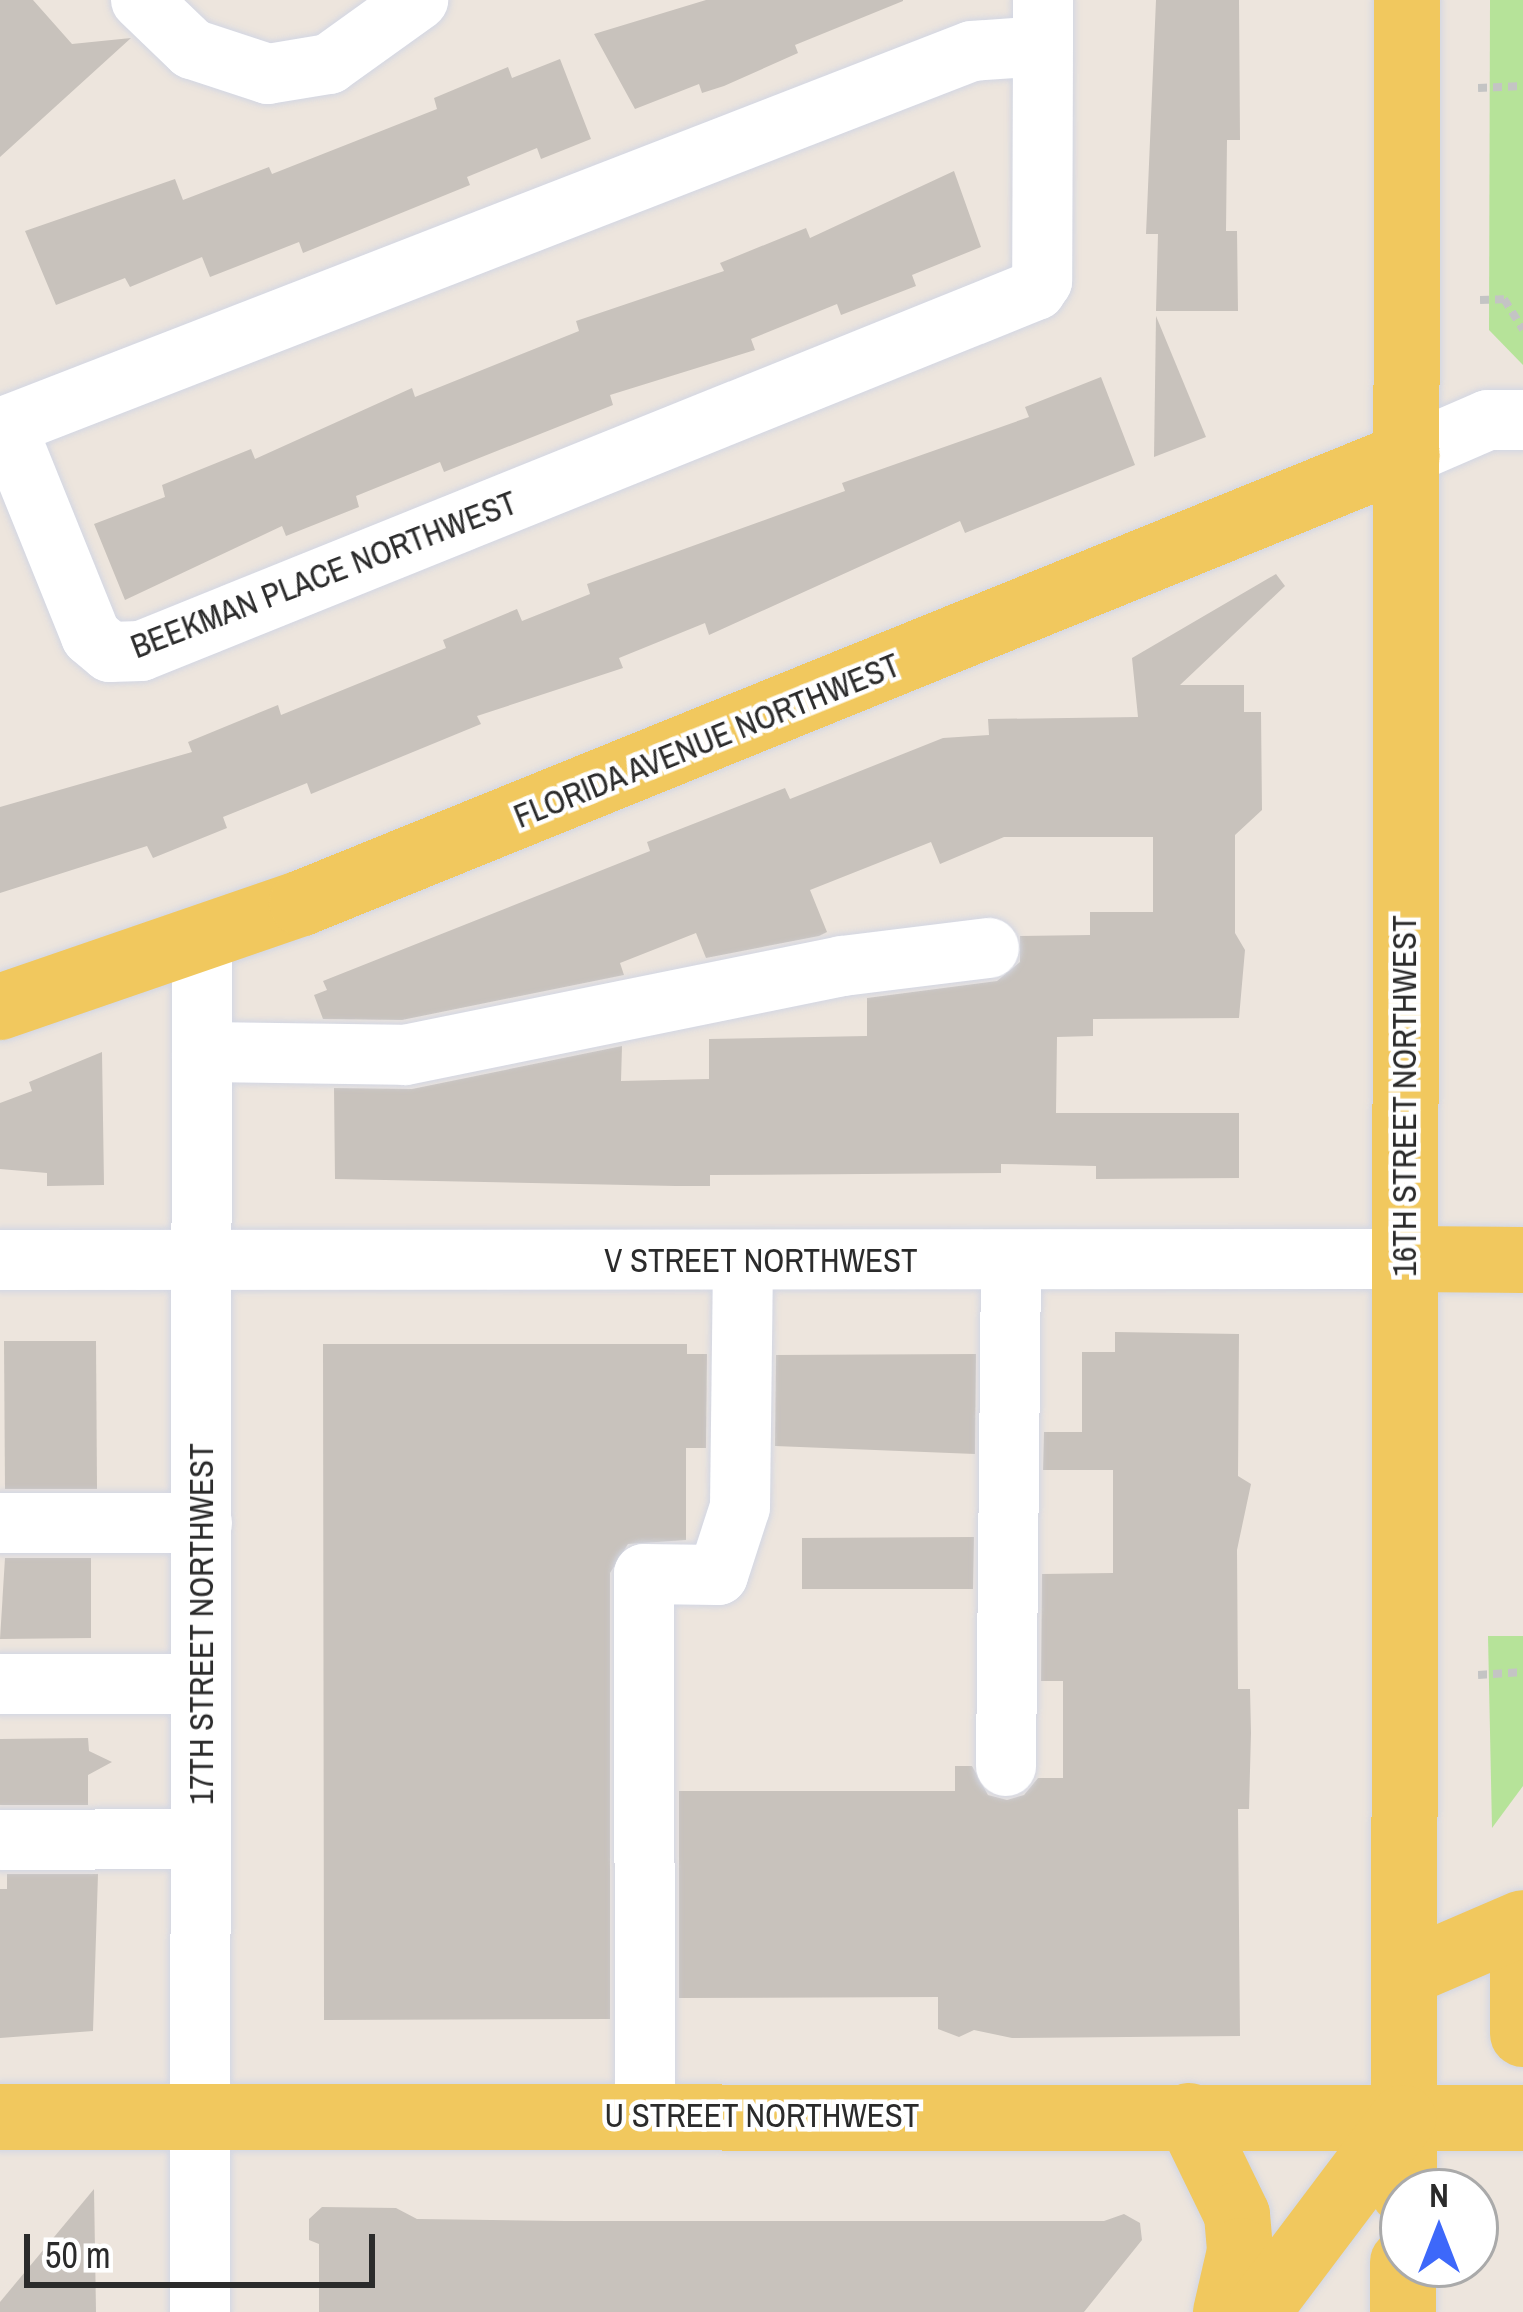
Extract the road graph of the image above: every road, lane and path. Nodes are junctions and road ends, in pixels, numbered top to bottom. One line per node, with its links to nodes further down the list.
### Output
1 (141, 0): 2 (street)
2 (418, 0)
3 (1407, 0): 11 (main road, 16TH STREET NORTHWEST)
4 (1043, 23): 9 (street, BEEKMAN PLACE NORTHWEST); 9 (street, BEEKMAN PLACE NORTHWEST)
5 (1523, 86): 6 (path)
6 (1478, 88)
7 (1480, 300): 8 (path)
8 (1523, 329)
9 (3, 418)
10 (1523, 419): 11 (street)
11 (1407, 455): 12 (main road, FLORIDA AVENUE NORTHWEST); 16 (main road, 16TH STREET NORTHWEST)
12 (202, 937): 14 (main road, FLORIDA AVENUE NORTHWEST); 15 (street, 17TH STREET NORTHWEST)
13 (989, 948): 15 (street)
14 (0, 1007)
15 (202, 1052): 21 (street, 17TH STREET NORTHWEST)
16 (1405, 1259): 17 (main road, V STREET NORTHWEST); 19 (street, V STREET NORTHWEST); 33 (main road, 16TH STREET NORTHWEST)
17 (1523, 1259)
18 (0, 1260): 21 (street, V STREET NORTHWEST)
19 (1011, 1260): 20 (street, V STREET NORTHWEST); 28 (street)
20 (743, 1261): 21 (street, V STREET NORTHWEST); 35 (street)
21 (203, 1262): 23 (street, 17TH STREET NORTHWEST)
22 (0, 1523): 23 (street)
23 (202, 1523): 27 (street, 17TH STREET NORTHWEST)
24 (1523, 1672): 25 (path)
25 (1478, 1675)
26 (0, 1684): 27 (street)
27 (201, 1684): 29 (street, 17TH STREET NORTHWEST)
28 (1006, 1766)
29 (201, 1839): 30 (street); 38 (street, 17TH STREET NORTHWEST)
30 (0, 1840)
31 (1523, 1924): 33 (main road)
32 (1523, 1960): 34 (main road)
33 (1404, 1974): 39 (main road, 16TH STREET NORTHWEST)
34 (1523, 2034)
35 (645, 2116): 36 (main road, U STREET NORTHWEST); 38 (main road, U STREET NORTHWEST)
36 (1189, 2116): 39 (main road, U STREET NORTHWEST); 43 (main road)
37 (0, 2117): 38 (main road, U STREET NORTHWEST)
38 (201, 2117): 42 (street, 17TH STREET NORTHWEST)
39 (1403, 2117): 40 (main road, U STREET NORTHWEST); 41 (main road, 16TH STREET NORTHWEST); 44 (main road)
40 (1523, 2118)
41 (1404, 2168)
42 (200, 2312)
43 (1226, 2312)
44 (1257, 2312)

